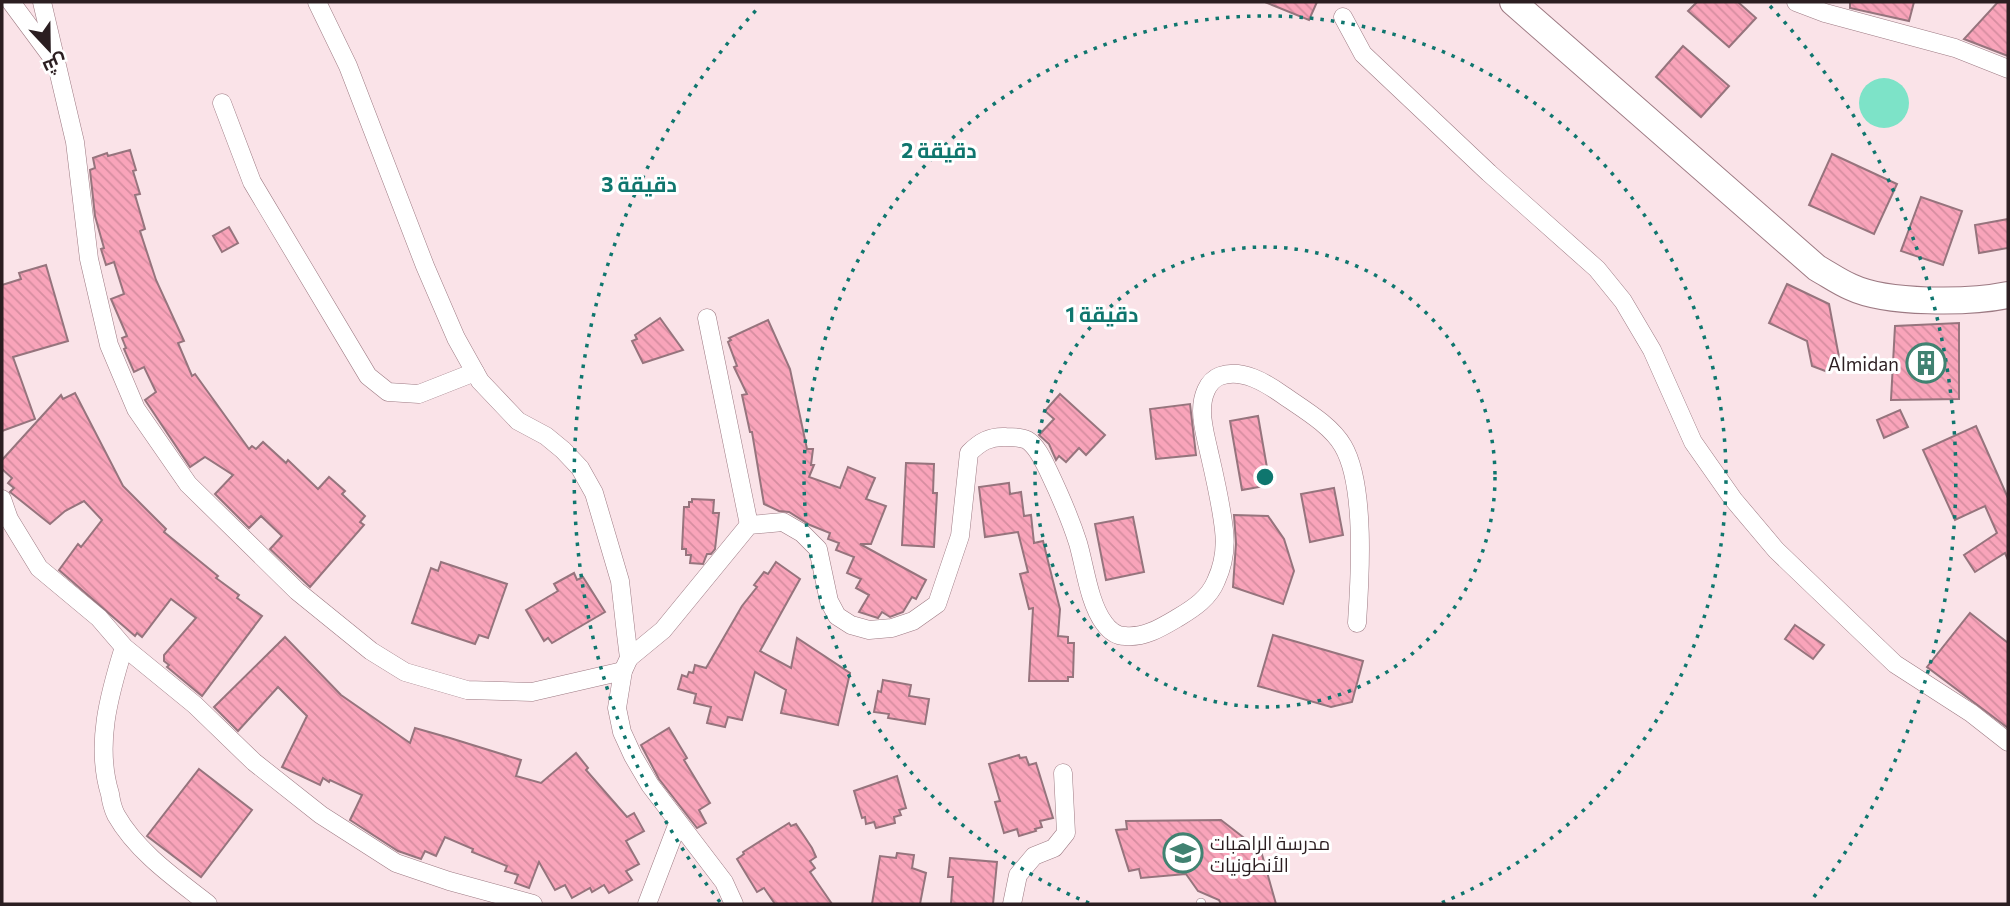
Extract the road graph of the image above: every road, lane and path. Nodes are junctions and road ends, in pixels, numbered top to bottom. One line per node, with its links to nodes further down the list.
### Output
1 (11, 2): 7 (street)
2 (42, 2): 7 (street)
3 (317, 2): 12 (street)
4 (1513, 2): 10 (street)
5 (1796, 2): 8 (street)
6 (1343, 17): 18 (street)
7 (55, 61): 17 (street)
8 (2008, 69)
9 (222, 103): 12 (street)
10 (2008, 295)
11 (707, 318): 14 (street)
12 (475, 372): 17 (street)
13 (2, 499): 16 (street)
14 (749, 525): 15 (street); 17 (street)
15 (1357, 623)
16 (124, 647): 21 (street); 22 (street)
17 (626, 664): 20 (street)
18 (2008, 742)
19 (1063, 773): 25 (street)
20 (678, 823): 23 (street); 24 (street)
21 (208, 904)
22 (533, 904)
23 (647, 904)
24 (734, 904)
25 (1012, 904)

